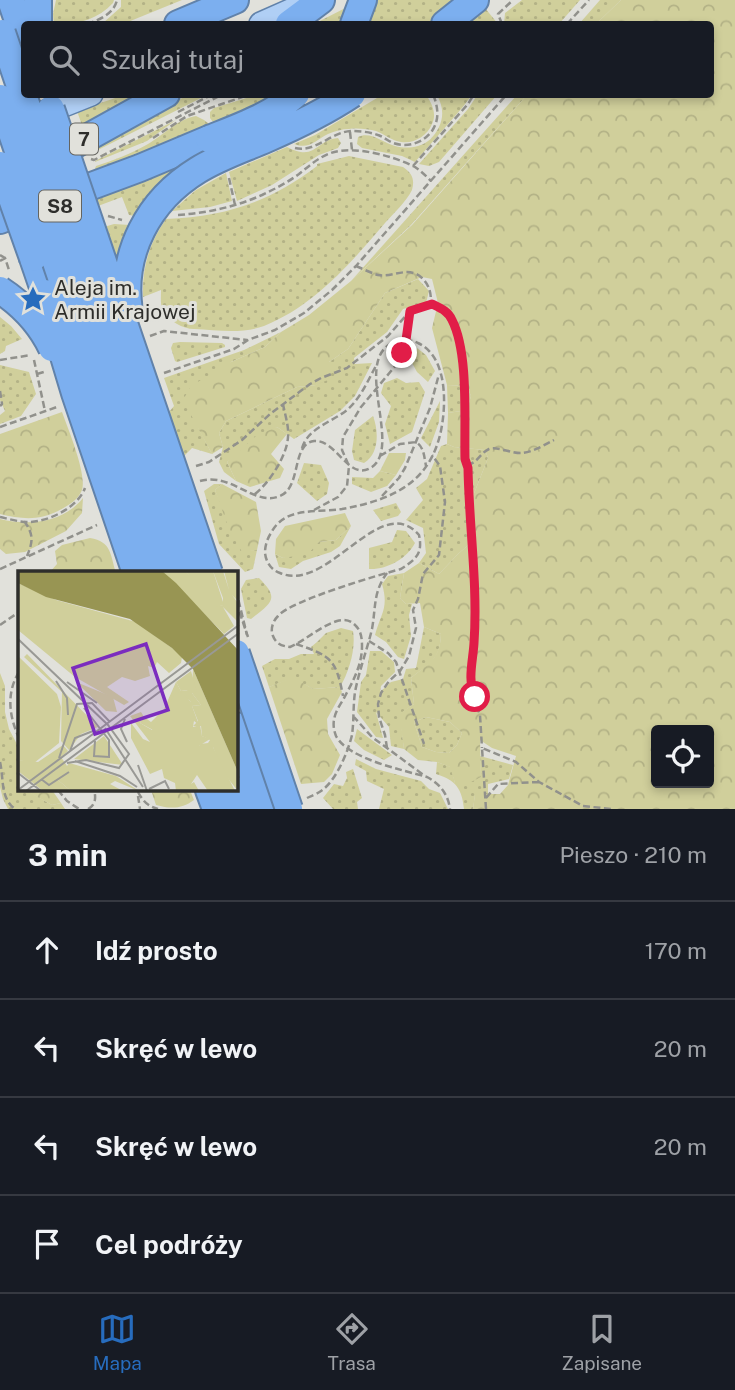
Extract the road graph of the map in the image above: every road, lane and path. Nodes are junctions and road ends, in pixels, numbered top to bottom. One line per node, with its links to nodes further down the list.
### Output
1 (11, 0): 10 (highway)
2 (117, 0): 11 (path)
3 (235, 0): 12 (highway)
4 (316, 0): 13 (main road)
5 (321, 0): 14 (highway)
6 (363, 0): 15 (highway)
7 (475, 0): 16 (highway)
8 (513, 0): 17 (path)
9 (589, 0): 18 (path)
10 (22, 21)
11 (96, 21)
12 (185, 21)
13 (268, 21)
14 (293, 21)
15 (355, 21)
16 (449, 21)
17 (501, 21)
18 (570, 21)
19 (21, 86): 20 (highway)
20 (0, 96): 60 (highway, S8, bridge)
21 (40, 98): 60 (highway, S8, bridge)
22 (81, 98): 32 (main road)
23 (159, 98): 42 (highway, 7)
24 (215, 98): 37 (path)
25 (239, 98): 34 (path)
26 (290, 98): 46 (highway, bridge)
27 (345, 98): 60 (highway, bridge)
28 (435, 98): 33 (path)
29 (472, 98): 41 (path)
30 (504, 98): 43 (path)
31 (48, 99): 60 (highway, bridge)
32 (0, 129)
33 (350, 131): 35 (path); 36 (path)
34 (148, 142)
35 (292, 147)
36 (352, 150): 41 (path); 45 (path)
37 (88, 158)
38 (99, 163): 40 (path)
39 (0, 165): 60 (highway, bridge)
40 (89, 166)
41 (413, 166): 43 (path)
42 (0, 178)
43 (431, 181): 52 (path)
44 (105, 215): 47 (path)
45 (176, 215)
46 (0, 220)
47 (121, 220)
48 (17, 253): 50 (path)
49 (0, 255): 50 (path)
50 (5, 258): 51 (path); 53 (path)
51 (0, 261)
52 (356, 266): 54 (path); 60 (path)
53 (4, 280): 60 (highway, bridge)
54 (432, 304): 55 (path); 72 (path)
55 (410, 311): 56 (path); 63 (path)
56 (406, 340): 57 (path); 59 (path); 61 (path)
57 (380, 358): 61 (path); 69 (path)
58 (0, 360): 65 (path)
59 (440, 371): 68 (path); 70 (path)
60 (108, 385): 65 (path); 86 (highway, bridge); 87 (highway, S8, bridge); 88 (highway, S8, bridge); 89 (highway, bridge)
61 (377, 387): 71 (path); 73 (path)
62 (0, 391): 64 (path)
63 (283, 404): 74 (path); 78 (path)
64 (0, 407)
65 (45, 411): 66 (path)
66 (0, 427)
67 (554, 440): 72 (path)
68 (416, 442): 71 (path); 75 (path); 79 (path)
69 (301, 451): 73 (path); 78 (path)
70 (432, 455): 75 (path); 96 (path)
71 (380, 456): 73 (path)
72 (467, 465): 105 (path)
73 (349, 466): 80 (path)
74 (194, 467)
75 (426, 467): 79 (path)
76 (198, 482): 78 (path)
77 (86, 484): 82 (path)
78 (254, 495)
79 (379, 499): 80 (path)
80 (313, 510): 90 (path)
81 (0, 517): 82 (path)
82 (24, 521): 84 (path)
83 (103, 522): 84 (path)
84 (27, 556): 85 (path)
85 (0, 569)
86 (136, 571)
87 (161, 571)
88 (183, 571)
89 (208, 571)
90 (387, 572): 93 (path); 94 (path)
91 (18, 613): 92 (path)
92 (0, 625)
93 (369, 641): 96 (path); 99 (path)
94 (296, 644): 98 (path); 98 (path)
95 (238, 658): 115 (highway, bridge)
96 (400, 671): 102 (path); 104 (path)
97 (18, 674): 101 (path)
98 (344, 698): 103 (path)
99 (353, 716): 103 (path); 104 (path)
100 (238, 732): 122 (highway)
101 (18, 735)
102 (425, 744)
103 (348, 747): 107 (path); 115 (path)
104 (387, 748): 107 (path)
105 (482, 748): 108 (path); 114 (path)
106 (0, 762): 116 (path)
107 (427, 777): 123 (path)
108 (539, 782): 114 (path); 125 (path)
109 (60, 792): 117 (path)
110 (94, 792): 118 (path)
111 (138, 792): 119 (path)
112 (210, 792): 120 (highway)
113 (237, 792): 121 (highway)
114 (485, 799): 124 (path)
115 (298, 803)
116 (15, 809)
117 (79, 809)
118 (88, 809)
119 (158, 809)
120 (216, 809)
121 (242, 809)
122 (264, 809)
123 (450, 809)
124 (486, 809)
125 (611, 809)

